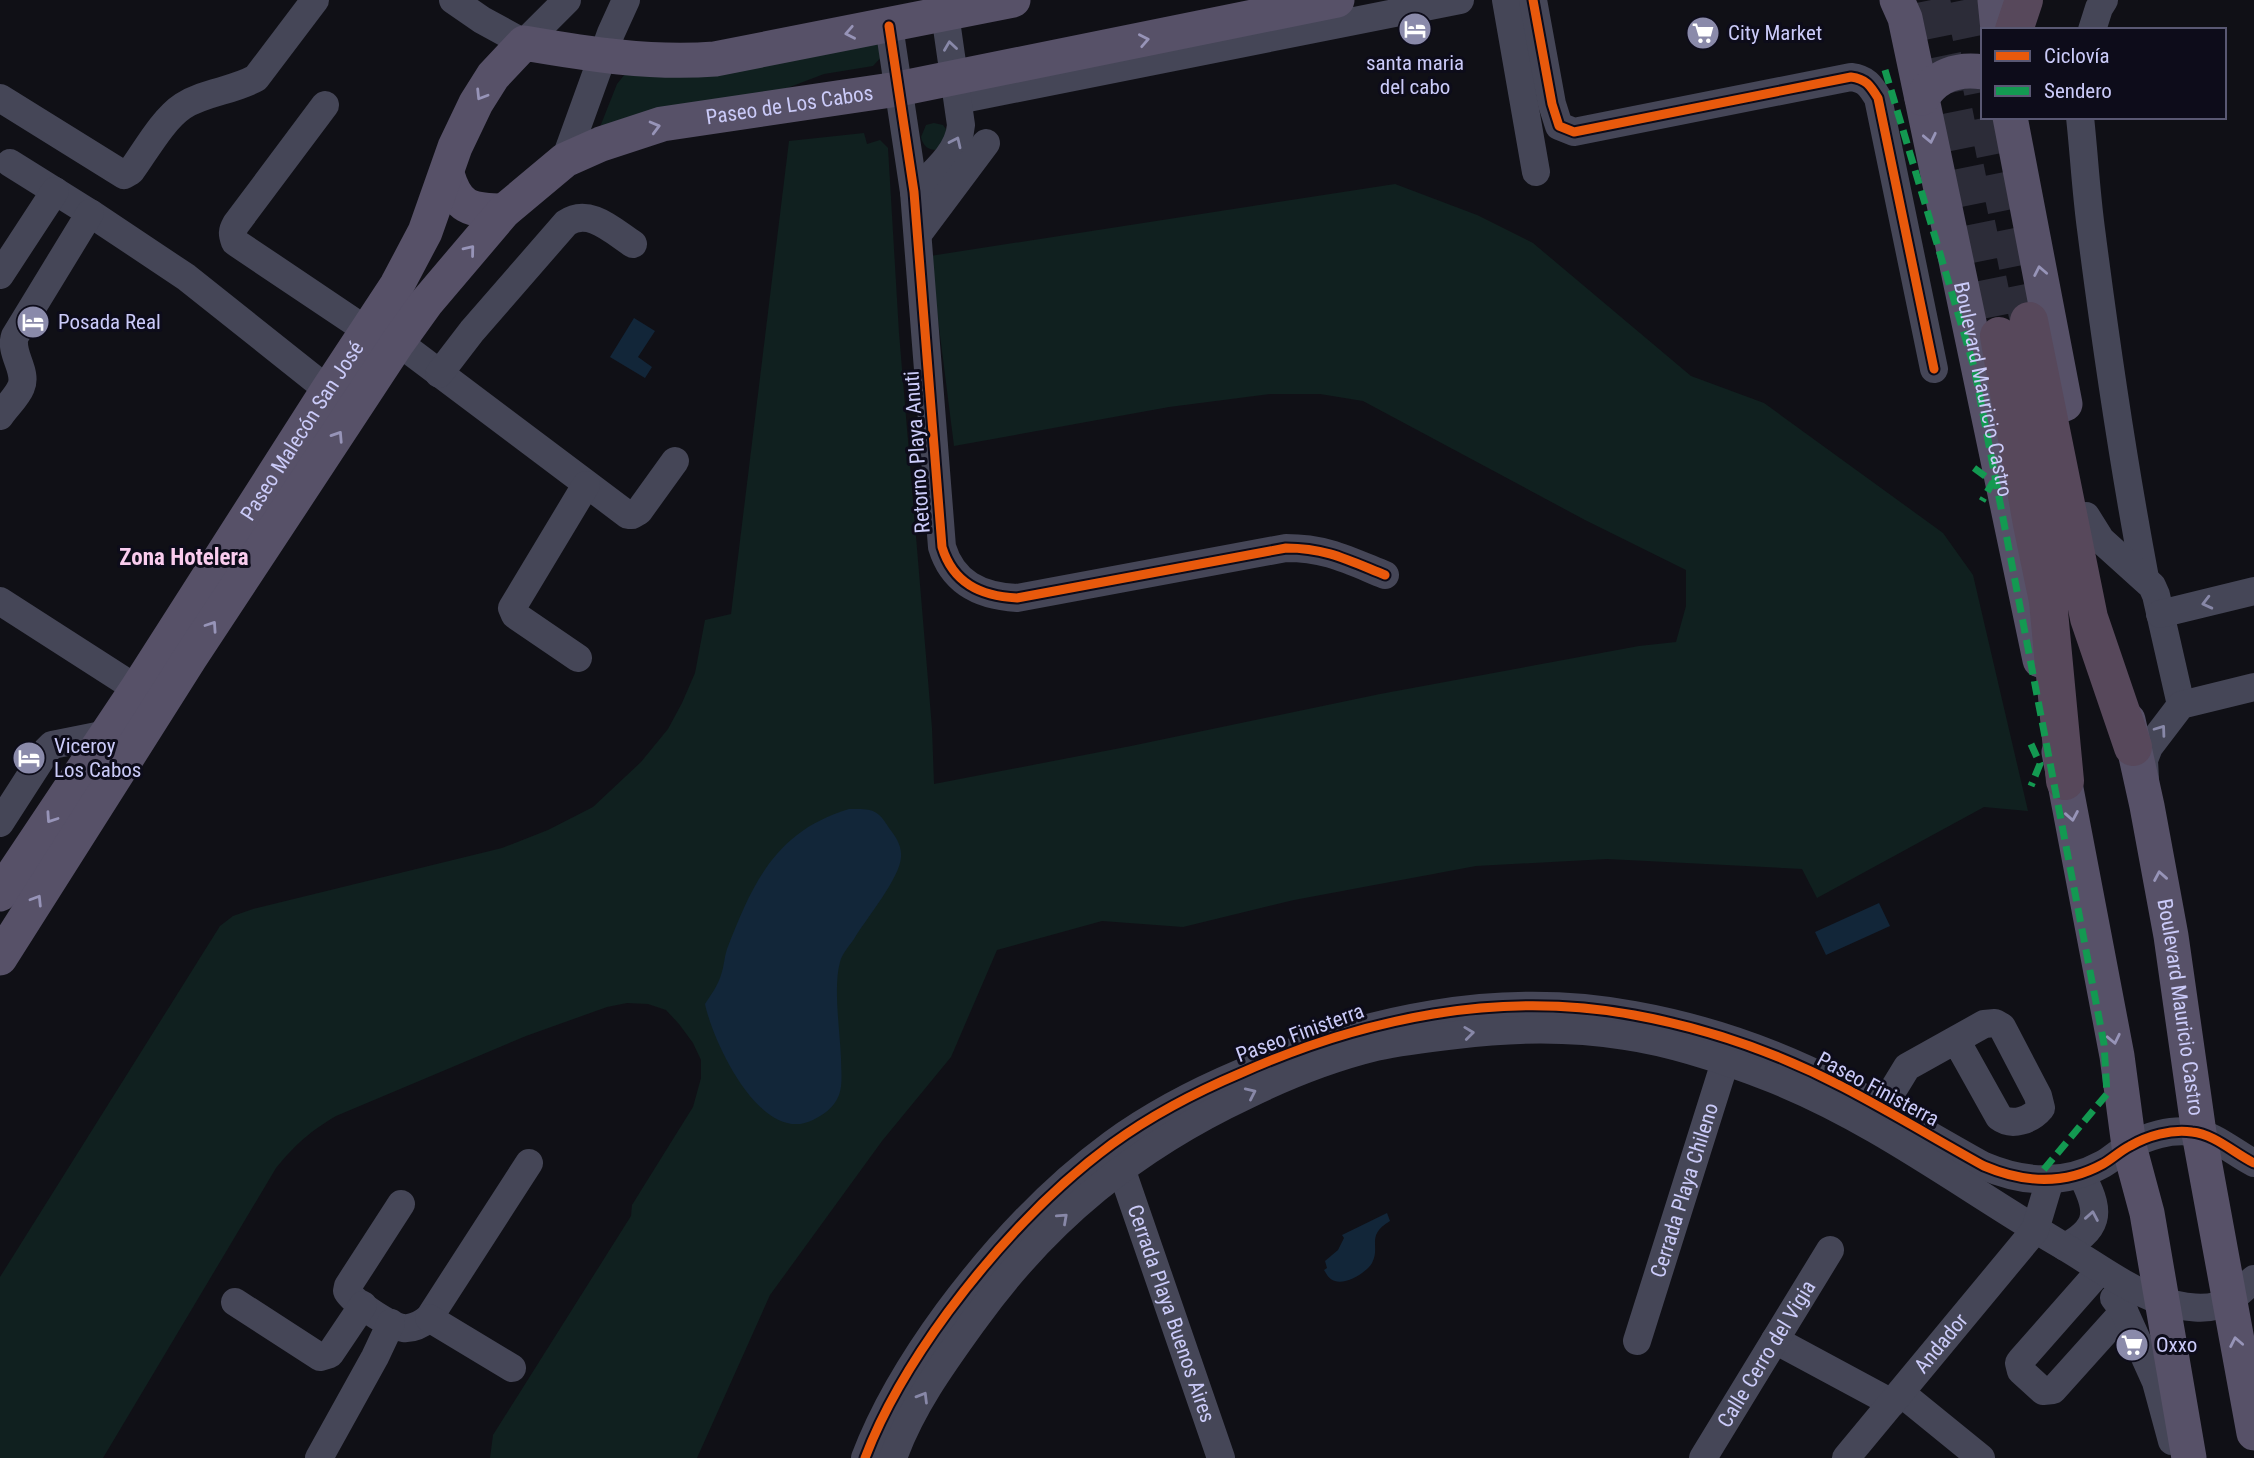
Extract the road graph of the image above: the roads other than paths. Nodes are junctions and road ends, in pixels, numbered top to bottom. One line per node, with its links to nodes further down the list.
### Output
1 (315, 0): 25 (street)
2 (453, 0): 20 (street)
3 (567, 0): 20 (street, Paseo Malecón San José)
4 (626, 0): 21 (street)
5 (1337, 0): 15 (main road, Paseo de Los Cabos)
6 (1460, 0): 24 (street)
7 (1506, 0): 33 (street)
8 (1533, 0): 45 (street)
9 (1995, 0): 17 (main road)
10 (2024, 0): 18 (highway)
11 (2104, 0): 19 (street)
12 (1001, 1): 14 (main road)
13 (1895, 6): 26 (main road, Boulevard Mauricio Castro)
14 (945, 7): 16 (main road); 24 (street, one-way to 14)
15 (1272, 7): 24 (main road, Paseo de Los Cabos, one-way to 15)
16 (890, 26): 21 (main road, one-way to 21); 23 (street, Retorno Playa Anuti)
17 (1998, 28)
18 (2015, 28)
19 (2093, 28)
20 (524, 43): 21 (main road); 34 (main road, Paseo Malecón San José, one-way to 34)
21 (602, 56): 31 (street)
22 (1981, 72): 26 (main road)
23 (898, 89): 24 (main road, Paseo de Los Cabos); 31 (main road, Paseo de Los Cabos, one-way to 23); 36 (street, Retorno Playa Anuti)
24 (956, 89): 36 (street, one-way to 24)
25 (0, 98)
26 (1922, 98): 64 (main road, Boulevard Mauricio Castro, one-way to 64)
27 (325, 105): 43 (street)
28 (2010, 119): 51 (main road, Boulevard Mauricio Castro, one-way to 28)
29 (2080, 119): 53 (street)
30 (986, 143): 39 (street)
31 (565, 160): 37 (main road, Paseo de Los Cabos)
32 (10, 163): 35 (street)
33 (1536, 172)
34 (447, 174): 37 (main road); 43 (main road, Paseo Malecón San José)
35 (55, 191): 38 (street); 41 (street)
36 (914, 192): 39 (street, Retorno Playa Anuti)
37 (504, 211): 42 (main road, Paseo de Los Cabos, one-way to 37)
38 (90, 213): 47 (street); 48 (street)
39 (918, 233): 52 (street, Retorno Playa Anuti)
40 (633, 244): 46 (street)
41 (0, 275)
42 (426, 303): 44 (main road, Paseo Malecón San José)
43 (366, 330): 47 (main road, Paseo Malecón San José)
44 (398, 342): 46 (street); 57 (main road, Paseo Malecón San José, one-way to 44)
45 (1934, 369)
46 (439, 373): 50 (street)
47 (328, 390): 57 (main road, Paseo Malecón San José)
48 (0, 416)
49 (675, 461): 50 (street)
50 (586, 485): 58 (street)
51 (2086, 516): 53 (street); 63 (main road, Boulevard Mauricio Castro)
52 (1385, 575)
53 (2145, 578): 56 (street)
54 (2254, 591): 56 (street, one-way to 56)
55 (0, 601): 60 (street)
56 (2160, 614): 61 (street)
57 (178, 651): 60 (main road, Paseo Malecón San José)
58 (578, 658)
59 (2254, 687): 61 (street)
60 (149, 696): 62 (main road, Paseo Malecón San José); 68 (main road, Paseo Malecón San José, one-way to 60)
61 (2181, 705): 65 (street, one-way to 61)
62 (107, 734): 66 (street); 67 (main road, Paseo Malecón San José, one-way to 67)
63 (2133, 747): 64 (highway, Boulevard Mauricio Castro); 65 (main road, Boulevard Mauricio Castro)
64 (2065, 781): 74 (main road, Boulevard Mauricio Castro, one-way to 74)
65 (2147, 806): 73 (main road, Boulevard Mauricio Castro, one-way to 65)
66 (0, 823)
67 (0, 894)
68 (0, 958)
69 (1630, 1025): 71 (street, Paseo Finisterra); 77 (street, Paseo Finisterra, one-way to 69); 96 (street, Paseo Finisterra)
70 (1956, 1040): 72 (street)
71 (1728, 1050): 72 (street, Paseo Finisterra); 81 (street, Paseo Finisterra); 92 (street, Cerrada Playa Chileno)
72 (1882, 1108): 79 (street, Paseo Finisterra)
73 (2199, 1133): 74 (street, Paseo Finisterra); 76 (street); 84 (main road, Boulevard Mauricio Castro)
74 (2129, 1146): 78 (street, Paseo Finisterra); 85 (main road, Boulevard Mauricio Castro)
75 (529, 1163): 89 (street)
76 (2254, 1163)
77 (1121, 1168): 96 (street, Paseo Finisterra, one-way to 77); 98 (street, Cerrada Playa Buenos Aires)
78 (2081, 1174): 79 (street, Paseo Finisterra); 83 (street, one-way to 78)
79 (2050, 1181): 81 (street)
80 (401, 1204): 87 (street)
81 (2035, 1230): 83 (street, Paseo Finisterra); 94 (street, Andador)
82 (1830, 1250): 91 (street, Calle Cerro del Vigia)
83 (2081, 1260): 85 (street, Paseo Finisterra); 88 (street); 88 (street)
84 (2241, 1290): 85 (street, Paseo Finisterra); 95 (main road, Boulevard Mauricio Castro, one-way to 84)
85 (2161, 1301): 103 (main road, Boulevard Mauricio Castro)
86 (235, 1303): 87 (street)
87 (363, 1305): 90 (street)
88 (2124, 1311): 102 (street)
89 (429, 1318): 90 (street); 93 (street)
90 (391, 1323): 97 (street)
91 (1775, 1340): 94 (street); 99 (street, Calle Cerro del Vigia)
92 (1637, 1341)
93 (512, 1368)
94 (1897, 1398): 100 (street, Andador); 101 (street)
95 (2254, 1433)
96 (882, 1449)
97 (319, 1458)
98 (1221, 1458)
99 (1703, 1458)
100 (1846, 1458)
101 (1981, 1458)
102 (2176, 1458)
103 (2189, 1458)

